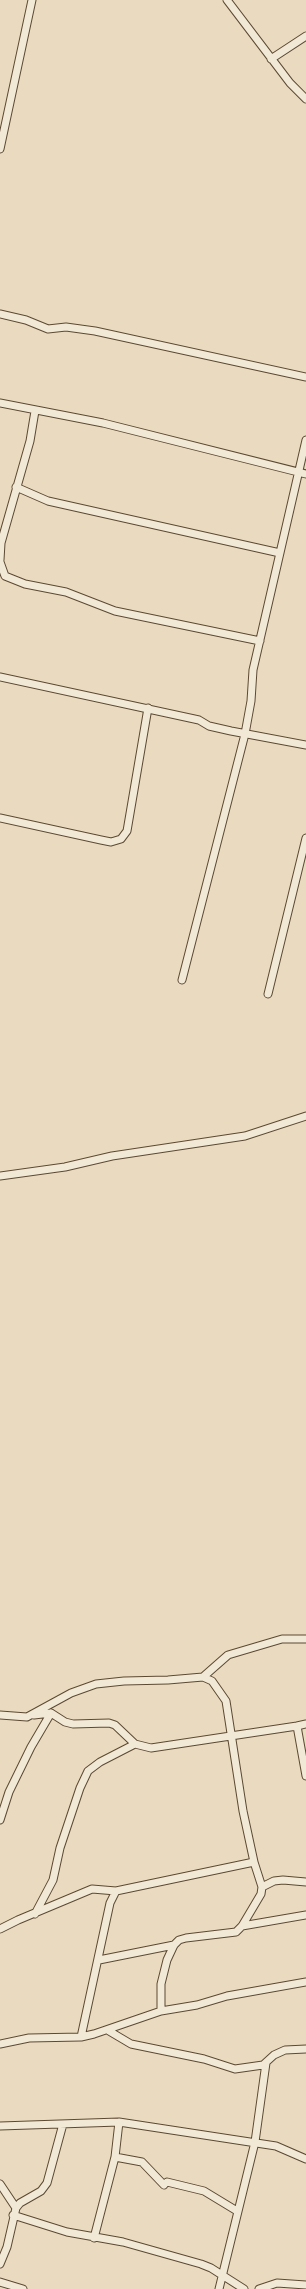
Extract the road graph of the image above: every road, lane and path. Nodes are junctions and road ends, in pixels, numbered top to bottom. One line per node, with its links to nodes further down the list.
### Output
1 (32, 0): 6 (street)
2 (227, 0): 4 (street)
3 (306, 36): 4 (street)
4 (271, 59): 5 (street)
5 (306, 99)
6 (0, 149)
7 (0, 314): 8 (street)
8 (306, 377)
9 (0, 403): 10 (street)
10 (35, 411): 12 (street); 14 (street)
11 (306, 440): 12 (street)
12 (298, 472): 13 (street); 16 (street)
13 (306, 474)
14 (16, 487): 15 (street); 16 (street)
15 (0, 543): 17 (street)
16 (280, 553): 18 (street)
17 (0, 561): 18 (street)
18 (260, 641): 21 (street)
19 (0, 677): 20 (street)
20 (148, 708): 21 (street); 23 (street)
21 (245, 734): 22 (street); 25 (street)
22 (306, 745)
23 (0, 818)
24 (306, 838): 26 (street)
25 (182, 980)
26 (268, 994)
27 (306, 1116): 28 (street)
28 (0, 1176)
29 (306, 1639): 30 (street)
30 (204, 1677): 33 (street); 36 (street)
31 (51, 1713): 33 (street); 37 (street); 39 (street)
32 (0, 1715): 33 (street)
33 (27, 1717)
34 (306, 1724): 35 (street)
35 (297, 1726): 36 (street); 38 (street)
36 (232, 1737): 37 (street); 40 (street)
37 (135, 1744): 44 (street)
38 (306, 1776)
39 (0, 1820)
40 (254, 1862): 42 (street); 43 (street)
41 (306, 1882): 42 (street)
42 (262, 1887): 46 (street)
43 (116, 1891): 44 (street); 49 (street)
44 (35, 1914): 47 (street)
45 (306, 1915): 46 (street)
46 (242, 1926): 48 (street)
47 (0, 1929)
48 (174, 1945): 49 (street); 51 (street)
49 (99, 1960): 53 (street)
50 (306, 1982): 51 (street)
51 (161, 2011): 52 (street)
52 (109, 2031): 53 (street); 56 (street)
53 (81, 2037): 54 (street)
54 (0, 2044)
55 (306, 2049): 56 (street)
56 (266, 2063): 60 (street)
57 (118, 2122): 58 (street); 60 (street); 61 (street)
58 (63, 2124): 59 (street); 64 (street)
59 (0, 2125)
60 (255, 2142): 62 (street); 65 (street)
61 (115, 2157): 65 (street); 66 (street)
62 (306, 2159)
63 (0, 2184): 64 (street)
64 (15, 2211): 66 (street); 67 (street)
65 (237, 2211): 68 (street)
66 (94, 2238): 68 (street)
67 (0, 2264)
68 (223, 2276): 72 (street); 73 (street)
69 (0, 2282): 71 (street)
70 (306, 2285): 74 (street)
71 (23, 2289)
72 (219, 2289)
73 (244, 2289)
74 (259, 2289)

